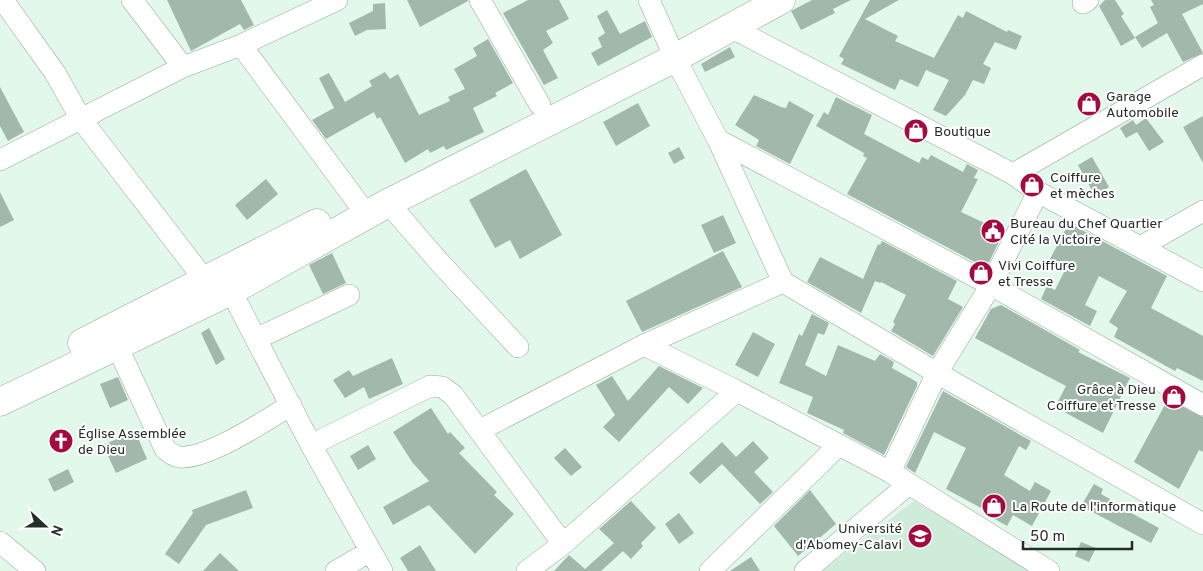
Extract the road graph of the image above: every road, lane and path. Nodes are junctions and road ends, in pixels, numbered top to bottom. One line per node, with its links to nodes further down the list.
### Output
1 (4, 0): 14 (street)
2 (132, 0): 12 (street)
3 (336, 0): 9 (street)
4 (480, 0): 13 (street)
5 (649, 0): 10 (street)
6 (750, 0): 10 (main road)
7 (781, 0): 8 (main road)
8 (730, 26): 10 (main road); 17 (street)
9 (241, 45): 12 (street); 19 (street)
10 (672, 51): 13 (main road); 15 (street); 20 (main road)
11 (1203, 65): 17 (street)
12 (182, 67): 14 (street)
13 (540, 105): 19 (main road)
14 (81, 119): 16 (street); 23 (street)
15 (718, 140): 25 (street); 26 (street)
16 (0, 160)
17 (1013, 174): 18 (street)
18 (1038, 192): 22 (street); 26 (street)
19 (358, 203): 23 (main road)
20 (388, 203): 27 (main road); 32 (street)
21 (1203, 211): 22 (street)
22 (1140, 247): 24 (street)
23 (204, 279): 27 (street); 34 (main road)
24 (1203, 281)
25 (783, 282): 30 (street); 33 (street)
26 (990, 285): 33 (street); 38 (street)
27 (231, 291): 29 (street); 31 (main road)
28 (349, 295): 29 (street)
29 (256, 339): 37 (street)
30 (644, 345): 35 (street); 39 (street)
31 (117, 346): 36 (main road); 37 (street)
32 (518, 347)
33 (937, 373): 42 (street); 44 (street)
34 (0, 386)
35 (737, 391): 41 (street); 46 (street)
36 (0, 402)
37 (291, 405): 40 (street)
38 (1203, 405)
39 (480, 430): 40 (street); 46 (street)
40 (311, 445): 47 (street)
41 (839, 445): 42 (street); 52 (street)
42 (890, 472): 43 (street)
43 (909, 484): 53 (street); 54 (street)
44 (1203, 524)
45 (0, 542): 48 (street)
46 (563, 544): 51 (street)
47 (369, 552): 49 (street); 50 (street)
48 (35, 571)
49 (336, 571)
50 (382, 571)
51 (527, 571)
52 (710, 571)
53 (806, 571)
54 (1049, 571)

